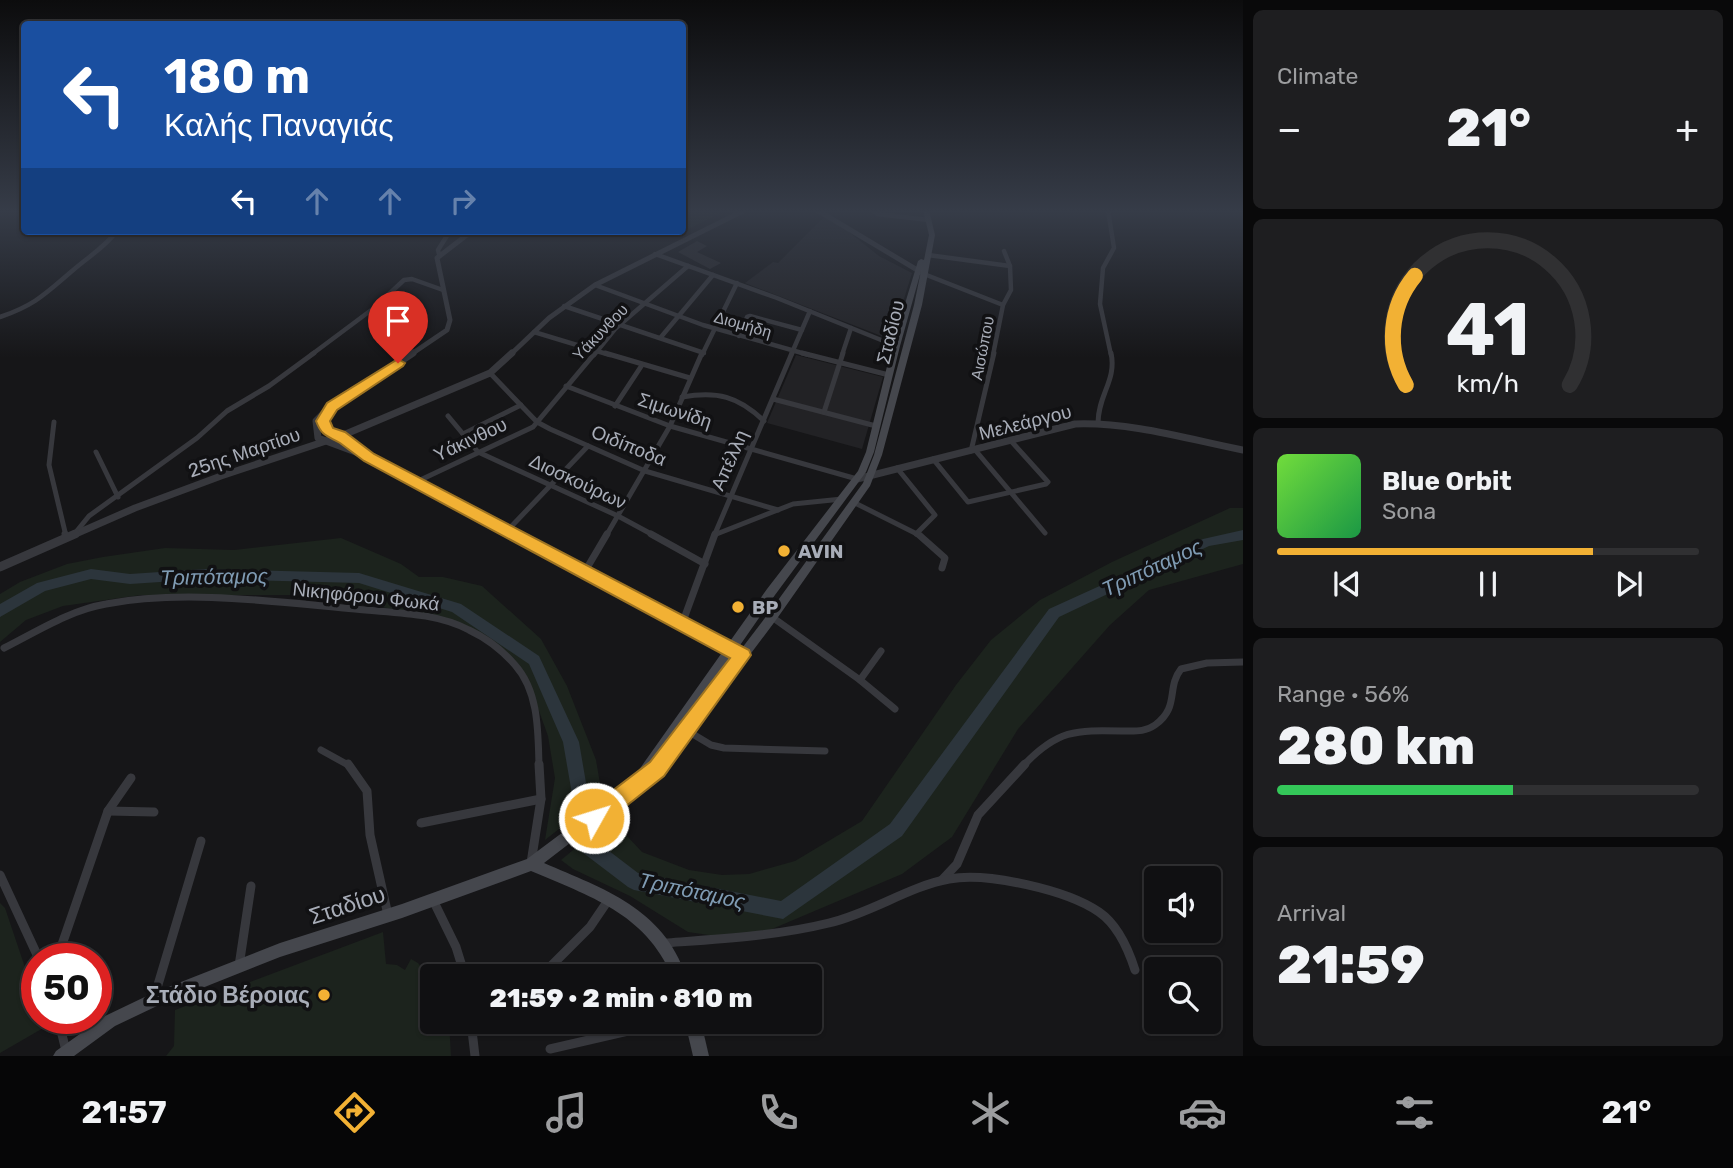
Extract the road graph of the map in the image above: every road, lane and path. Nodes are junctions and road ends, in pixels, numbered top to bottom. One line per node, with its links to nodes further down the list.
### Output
1 (88, 259): 22 (street)
2 (437, 259): 17 (street)
3 (645, 259): 16 (street, 25ης Μαρτίου)
4 (670, 259): 11 (street)
5 (895, 259): 13 (street)
6 (924, 259): 13 (main road, Σταδίου)
7 (926, 259): 13 (main road, Σταδίου)
8 (960, 259): 12 (street)
9 (1007, 259): 12 (street, Αισώπου)
10 (1108, 259): 51 (street)
11 (688, 266): 14 (street); 20 (street, Υάκυνθου)
12 (1010, 266): 18 (street, Αισώπου)
13 (921, 272): 18 (street); 31 (main road, Σταδίου); 68 (main road, Σταδίου)
14 (713, 275): 15 (street); 23 (street)
15 (737, 284): 21 (street); 26 (street)
16 (595, 285): 19 (street, 25ης Μαρτίου); 20 (street, Διομήδη)
17 (443, 290): 45 (street); 74 (street)
18 (1003, 305): 61 (street, Αισώπου)
19 (564, 306): 24 (street); 28 (street, 25ης Μαρτίου)
20 (642, 306): 23 (street, Διομήδη); 24 (street, Υάκυνθου)
21 (810, 311): 25 (street); 27 (street, Απέλλη)
22 (0, 317)
23 (678, 318): 26 (street, Διομήδη); 30 (street)
24 (621, 324): 30 (street); 32 (street, Υάκυνθου)
25 (851, 328): 31 (street); 35 (street)
26 (715, 329): 29 (street, Διομήδη); 34 (street)
27 (802, 330): 29 (street); 33 (street, Απέλλη)
28 (534, 331): 32 (street); 37 (street, 25ης Μαρτίου)
29 (740, 336): 33 (street, Διομήδη)
30 (662, 338): 34 (street)
31 (895, 346): 38 (main road, Σταδίου)
32 (596, 351): 36 (street); 40 (street, Υάκυνθου)
33 (794, 351): 35 (street, Διομήδη); 42 (street, Απέλλη)
34 (704, 353): 39 (street)
35 (841, 362): 38 (street, Διομήδη); 46 (street)
36 (642, 365): 39 (street); 44 (street)
37 (490, 373): 43 (street, Οιδίποδα); 55 (street, 25ης Μαρτίου)
38 (889, 375): 53 (main road, Σταδίου)
39 (690, 379): 41 (street)
40 (566, 386): 44 (street, Σιμωνίδη); 50 (street, Υάκυνθου)
41 (682, 397): 48 (street); 52 (street)
42 (773, 399): 46 (street); 48 (street, Απέλλη)
43 (521, 405): 50 (street, Οιδίποδα); 54 (street)
44 (615, 406): 52 (street, Σιμωνίδη)
45 (332, 407): 55 (street); 56 (street)
46 (824, 412): 53 (street)
47 (448, 416): 54 (street, Διοσκούρων)
48 (764, 421): 59 (street, Απέλλη)
49 (54, 422): 84 (street)
50 (537, 422): 58 (street, Οιδίποδα); 63 (street, Υάκινθου)
51 (1098, 423): 57 (street, Μελεάργου); 60 (street, Μελεάργου)
52 (670, 426): 59 (street, Σιμωνίδη); 67 (street)
53 (876, 426): 69 (main road, Σταδίου)
54 (463, 434): 63 (street, Διοσκούρων)
55 (340, 436): 56 (street, 25ης Μαρτίου); 64 (street)
56 (324, 442): 64 (street); 80 (street, 25ης Μαρτίου)
57 (1012, 442): 61 (street, Μελεάργου); 72 (street)
58 (588, 446): 67 (street, Οιδίποδα); 71 (street)
59 (751, 450): 69 (street, Σιμωνίδη); 73 (street, Απέλλη)
60 (1243, 450)
61 (973, 451): 65 (street, Μελεάργου); 72 (street)
62 (96, 452): 74 (street)
63 (478, 452): 70 (street, Υάκινθου); 71 (street, Διοσκούρων)
64 (369, 457): 70 (street)
65 (933, 459): 66 (street, Μελεάργου); 72 (street)
66 (897, 468): 68 (street, Μελεάργου); 83 (street)
67 (645, 471): 73 (street, Οιδίποδα); 78 (street)
68 (870, 477): 69 (street, Μελεάργου); 76 (main road, Σταδίου)
69 (857, 479): 75 (main road, Σταδίου)
70 (416, 482): 79 (street)
71 (551, 485): 78 (street, Διοσκούρων); 79 (street)
72 (1010, 493): 81 (street)
73 (729, 496): 77 (street, Οιδίποδα); 82 (street, Απέλλη)
74 (118, 497): 80 (street)
75 (842, 499): 77 (street); 92 (main road, Σταδίου)
76 (855, 503): 83 (street); 89 (main road, Σταδίου)
77 (778, 510): 82 (street)
78 (618, 516): 85 (street, Διοσκούρων); 88 (street)
79 (507, 531): 88 (street)
80 (76, 532): 84 (street, 25ης Μαρτίου)
81 (1045, 533)
82 (714, 534): 85 (street, Απέλλη)
83 (916, 534): 87 (street)
84 (66, 537): 86 (street, 25ης Μαρτίου)
85 (705, 564): 90 (street, Απέλλη)
86 (0, 567)
87 (942, 568)
88 (584, 573): 90 (street)
89 (772, 617): 94 (main road, Σταδίου); 96 (street)
90 (682, 624): 92 (street)
91 (4, 648): 103 (street, Νικηφόρου Φωκά)
92 (730, 650): 94 (street); 102 (main road, Σταδίου)
93 (881, 651): 96 (street)
94 (742, 655): 98 (main road, Σταδίου)
95 (1243, 662): 110 (street)
96 (860, 680): 97 (street)
97 (895, 709)
98 (686, 730): 100 (street); 102 (main road, Σταδίου)
99 (321, 750): 114 (street)
100 (825, 751)
101 (131, 778): 104 (street)
102 (638, 781): 108 (main road, Σταδίου)
103 (541, 799): 106 (street); 108 (street, Νικηφόρου Φωκά)
104 (108, 811): 105 (street); 116 (street)
105 (154, 812)
106 (421, 823)
107 (201, 841): 123 (street)
108 (531, 864): 112 (main road, Σταδίου); 113 (main road)
109 (0, 875): 115 (street)
110 (941, 882): 117 (street); 122 (street)
111 (251, 886): 121 (street)
112 (433, 900): 114 (main road, Σταδίου); 118 (street)
113 (609, 900): 117 (main road); 119 (street)
114 (388, 915): 121 (main road, Σταδίου)
115 (32, 943)
116 (63, 943)
117 (666, 943): 120 (main road)
118 (464, 964)
119 (553, 964)
120 (674, 964)
121 (239, 966): 123 (main road, Σταδίου)
122 (1135, 970)
123 (153, 1000): 129 (main road, Σταδίου)
124 (60, 1034): 129 (street)
125 (472, 1034): 130 (street)
126 (615, 1034): 128 (street)
127 (696, 1034): 131 (main road)
128 (550, 1049)
129 (63, 1054)
130 (475, 1056)
131 (701, 1056)

